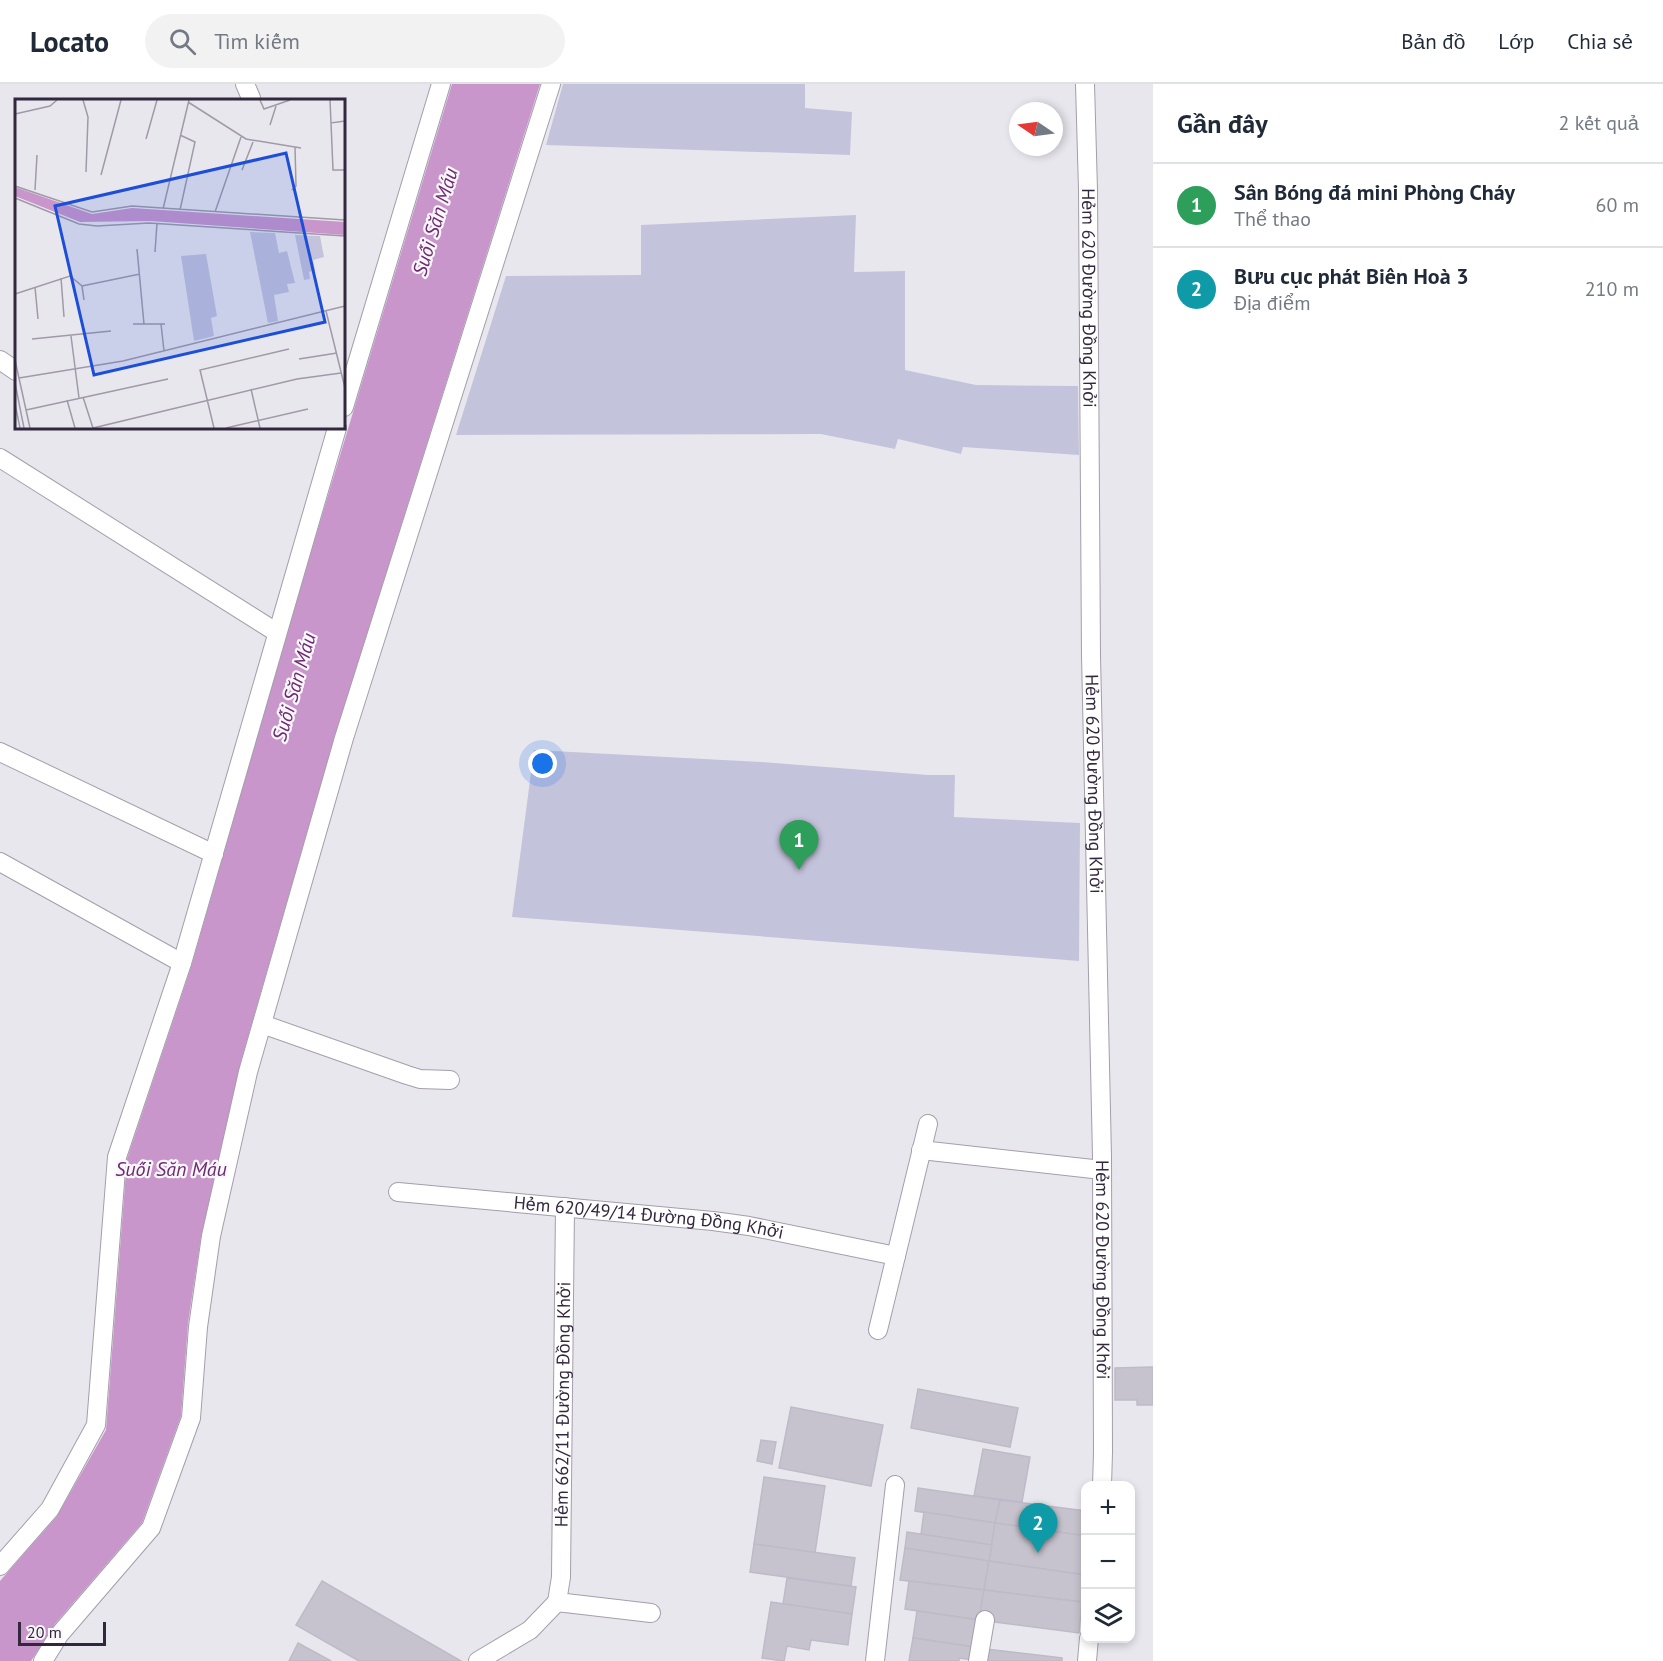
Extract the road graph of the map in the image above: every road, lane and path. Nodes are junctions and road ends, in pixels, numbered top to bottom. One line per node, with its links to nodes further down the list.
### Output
1 (441, 84): 6 (street)
2 (550, 84): 14 (street)
3 (1084, 84): 18 (street, Hẻm 620 Đường Đồng Khởi)
4 (0, 360): 5 (street)
5 (15, 370)
6 (345, 403)
7 (337, 429): 9 (street)
8 (0, 458): 9 (street)
9 (276, 633): 11 (street)
10 (0, 753): 11 (street)
11 (214, 854): 13 (street)
12 (0, 862): 13 (street)
13 (182, 963): 25 (street)
14 (262, 1024): 15 (street); 30 (street)
15 (450, 1080)
16 (928, 1124): 17 (street)
17 (921, 1150): 18 (street); 21 (street)
18 (1102, 1170): 23 (street, Hẻm 620 Đường Đồng Khởi)
19 (398, 1192): 20 (street, Hẻm 620/49/14 Đường Đồng Khởi)
20 (565, 1207): 21 (street, Hẻm 620/49/14 Đường Đồng Khởi); 26 (street, Hẻm 662/11 Đường Đồng Khởi)
21 (896, 1256): 22 (street)
22 (878, 1330)
23 (1102, 1481)
24 (895, 1485): 32 (street)
25 (0, 1566)
26 (557, 1602): 27 (street); 31 (street)
27 (651, 1613)
28 (985, 1620): 33 (street)
29 (1089, 1643): 34 (street)
30 (43, 1661)
31 (478, 1661)
32 (875, 1661)
33 (978, 1661)
34 (1087, 1661)

